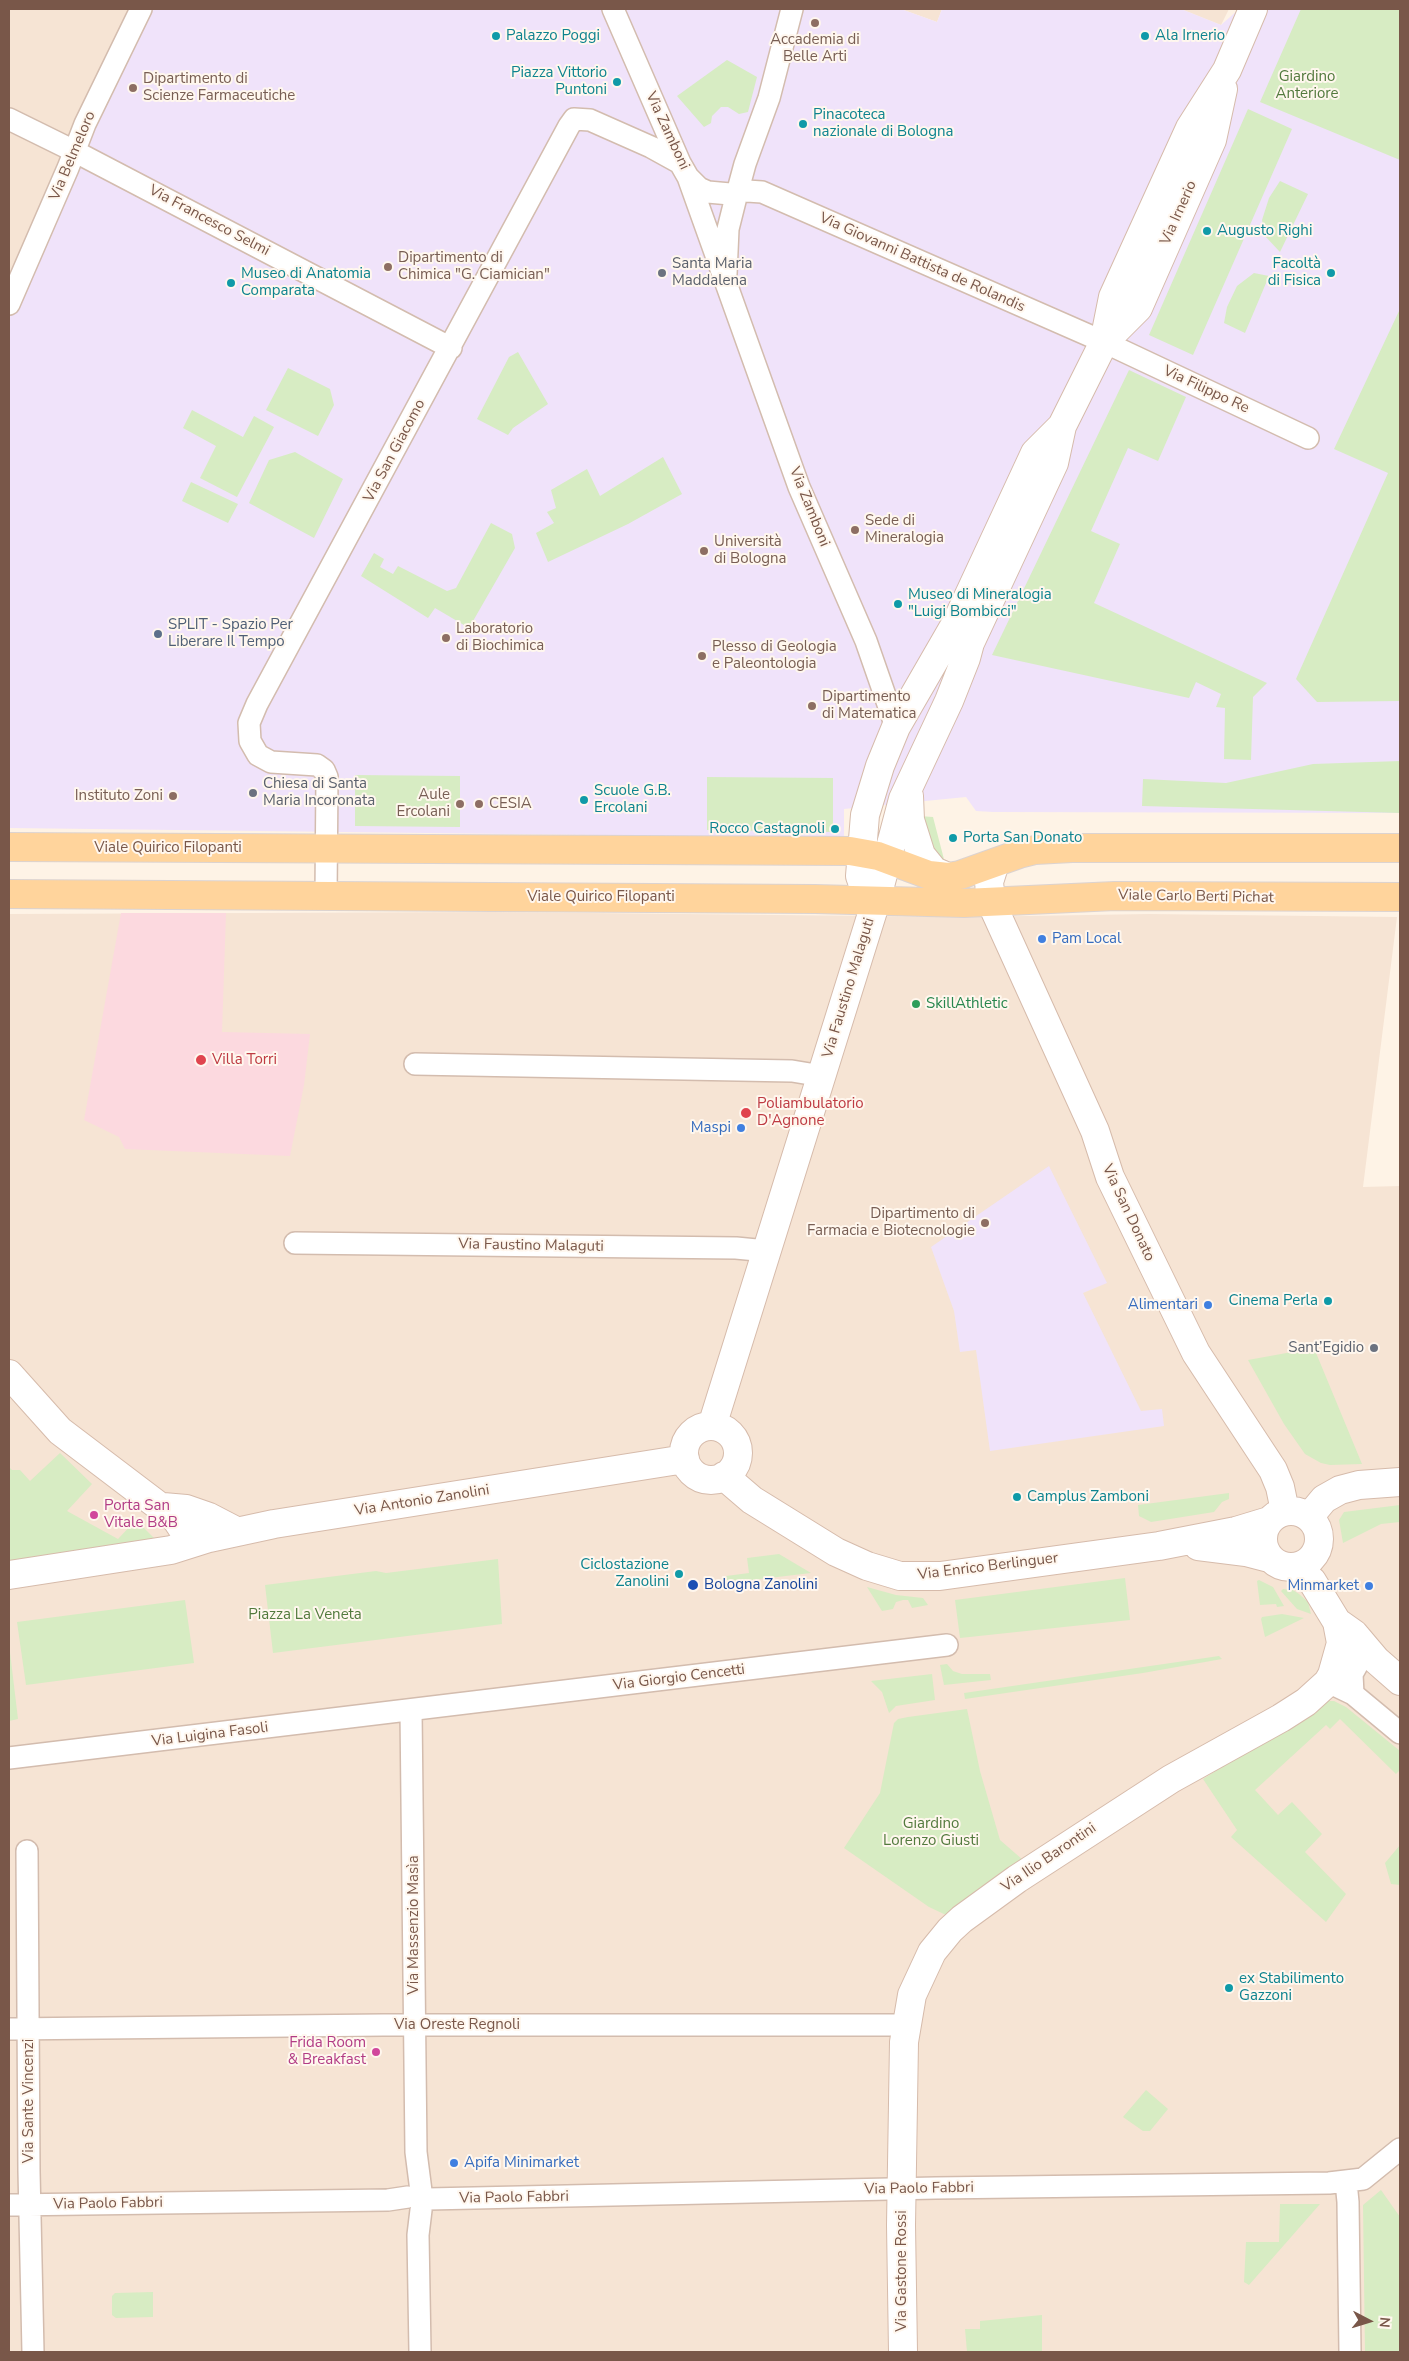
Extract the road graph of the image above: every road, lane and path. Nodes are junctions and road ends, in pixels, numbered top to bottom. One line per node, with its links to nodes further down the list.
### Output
1 (141, 9): 6 (street, Via Belmeloro)
2 (613, 9): 7 (street, Via Zamboni)
3 (792, 9): 8 (street, Via Zamboni)
4 (1253, 9): 11 (street, Via Irnerio)
5 (9, 119): 6 (street, Via Francesco Selmi)
6 (74, 150): 10 (street, Via Belmeloro); 12 (street, Via Francesco Selmi)
7 (684, 170): 8 (street, Via Giovanni Battista de Rolandis); 9 (street, Via Zamboni); 12 (street, Via San Giacomo)
8 (738, 193): 9 (street, Via Zamboni); 11 (street, Via Giovanni Battista de Rolandis)
9 (726, 284): 15 (street, Via Zamboni)
10 (9, 304)
11 (1104, 342): 13 (street, Via Filippo Re); 14 (street, Via Irnerio)
12 (451, 348): 19 (street, Via San Giacomo)
13 (1308, 438)
14 (960, 638): 15 (street); 16 (street, Via Faustino Malaguti)
15 (896, 727): 20 (street)
16 (912, 778): 21 (street, Via Faustino Malaguti); 23 (street)
17 (9, 847): 19 (main road, Viale Quirico Filopanti)
18 (1400, 848): 22 (main road)
19 (327, 849): 20 (main road, Viale Quirico Filopanti); 25 (street)
20 (862, 852): 21 (main road, Viale Quirico Filopanti); 27 (street)
21 (887, 859): 23 (main road, Viale Quirico Filopanti); 27 (street, Via Faustino Malaguti)
22 (995, 863): 23 (main road); 28 (street)
23 (948, 877)
24 (9, 894): 25 (main road, Viale Quirico Filopanti)
25 (326, 896): 27 (main road, Viale Quirico Filopanti)
26 (1400, 897): 28 (main road, Viale Carlo Berti Pichat)
27 (876, 901): 28 (main road, Viale Quirico Filopanti); 30 (street, Via Faustino Malaguti)
28 (991, 902): 39 (street, Via San Donato)
29 (415, 1064): 30 (street, Via Faustino Malaguti)
30 (822, 1076): 32 (street, Via Faustino Malaguti)
31 (295, 1243): 32 (street, Via Faustino Malaguti)
32 (767, 1251): 34 (street, Via Faustino Malaguti)
33 (9, 1374): 38 (street)
34 (712, 1426): 35 (street); 36 (street)
35 (685, 1459): 36 (street); 40 (street, Via Antonio Zanolini)
36 (724, 1476): 43 (street, Via Enrico Berlinguer)
37 (1400, 1482): 39 (street)
38 (162, 1507): 40 (street); 41 (street)
39 (1288, 1517): 42 (street); 43 (street, Via Enrico Berlinguer); 44 (street)
40 (236, 1531): 41 (street, Via Antonio Zanolini)
41 (192, 1543): 46 (street, Via Antonio Zanolini)
42 (1319, 1545): 45 (street); 47 (street)
43 (1159, 1546): 44 (street, Via Enrico Berlinguer)
44 (1269, 1558): 45 (street)
45 (1294, 1568): 47 (street)
46 (9, 1575)
47 (1353, 1635): 49 (street, Via Ilio Barontini); 50 (street); 51 (street)
48 (946, 1645): 52 (street, Via Giorgio Cencetti)
49 (1328, 1682): 51 (street); 57 (street, Via Ilio Barontini)
50 (1400, 1682)
51 (1352, 1694): 53 (street)
52 (411, 1711): 54 (street, Via Luigina Fasoli); 56 (street, Via Massenzio Masìa)
53 (1400, 1733)
54 (9, 1758)
55 (27, 1850): 58 (street, Via Sante Vincenzi)
56 (414, 2025): 57 (street, Via Oreste Regnoli); 58 (street, Via Oreste Regnoli); 62 (street, Via Massenzio Masìa)
57 (906, 2025): 61 (street, Via Ilio Barontini)
58 (18, 2029): 64 (street, Via Sante Vincenzi)
59 (1400, 2149): 60 (street, Via Paolo Fabbri)
60 (1346, 2182): 61 (street, Via Paolo Fabbri); 68 (street)
61 (902, 2189): 62 (street, Via Paolo Fabbri); 67 (street, Via Gastone Rossi)
62 (413, 2204): 64 (street, Via Paolo Fabbri); 66 (street, Via Massenzio Masìa)
63 (9, 2205): 64 (street, Via Paolo Fabbri)
64 (30, 2205): 65 (street, Via Sante Vincenzi)
65 (33, 2352)
66 (420, 2352)
67 (903, 2352)
68 (1350, 2352)

